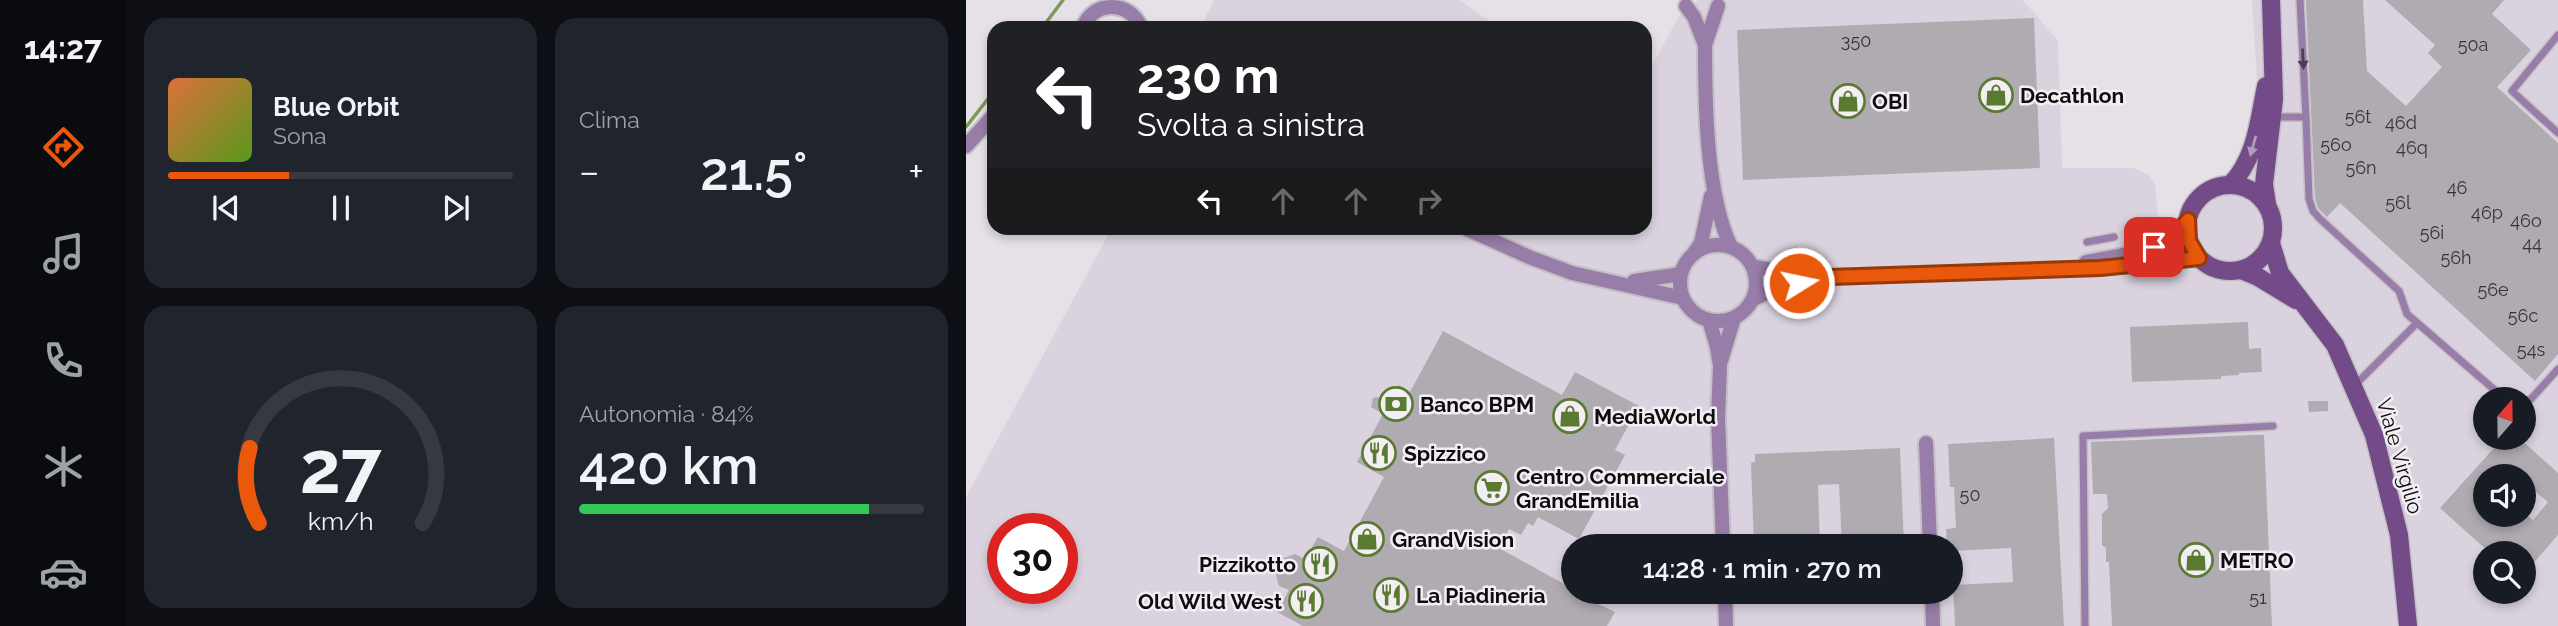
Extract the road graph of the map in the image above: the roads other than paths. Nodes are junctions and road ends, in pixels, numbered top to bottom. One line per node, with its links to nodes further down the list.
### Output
1 (2271, 0): 10 (street)
2 (2300, 0): 12 (lane, one-way to 12)
3 (1683, 3): 4 (street); 9 (street)
4 (1721, 3): 9 (street)
5 (1126, 4): 6 (street); 7 (street)
6 (1087, 21)
7 (1137, 21)
8 (2558, 35): 14 (lane)
9 (1705, 45): 16 (street)
10 (2273, 55): 11 (street); 17 (street, one-way to 17)
11 (2274, 117): 12 (lane); 18 (street)
12 (2306, 117): 38 (lane)
13 (987, 123): 15 (street)
14 (2558, 133)
15 (966, 146)
16 (1713, 181): 24 (street); 25 (street)
17 (2230, 185): 18 (street); 19 (street)
18 (2267, 204): 23 (street)
19 (2188, 220): 26 (street); 28 (street)
20 (1481, 235): 32 (street)
21 (2114, 237): 22 (lane)
22 (2087, 242)
23 (2271, 243): 29 (street); 35 (street, Viale Virgilio)
24 (1731, 247): 25 (street); 27 (street)
25 (1694, 253): 30 (street)
26 (2199, 258): 28 (street); 29 (street)
27 (1752, 265): 31 (street); 34 (street)
28 (2054, 269): 31 (street)
29 (2241, 270): 35 (street, Viale Virgilio)
30 (1681, 274): 32 (street); 33 (street)
31 (1829, 277): 34 (street)
32 (1622, 282): 33 (street)
33 (1683, 298): 37 (street)
34 (1752, 300): 36 (street)
35 (2310, 311): 41 (street, Viale Virgilio)
36 (1734, 318): 37 (street); 39 (street)
37 (1709, 320): 39 (street)
38 (2417, 323): 41 (lane); 42 (lane)
39 (1720, 366): 46 (street)
40 (2558, 369): 43 (lane)
41 (2354, 386): 53 (street, Viale Virgilio)
42 (2491, 387)
43 (2536, 393)
44 (2273, 426): 52 (lane)
45 (1926, 443): 47 (street)
46 (1723, 534)
47 (1930, 534)
48 (1725, 604): 50 (street)
49 (1932, 604): 51 (street)
50 (1726, 626)
51 (1933, 626)
52 (2085, 626)
53 (2408, 626)

